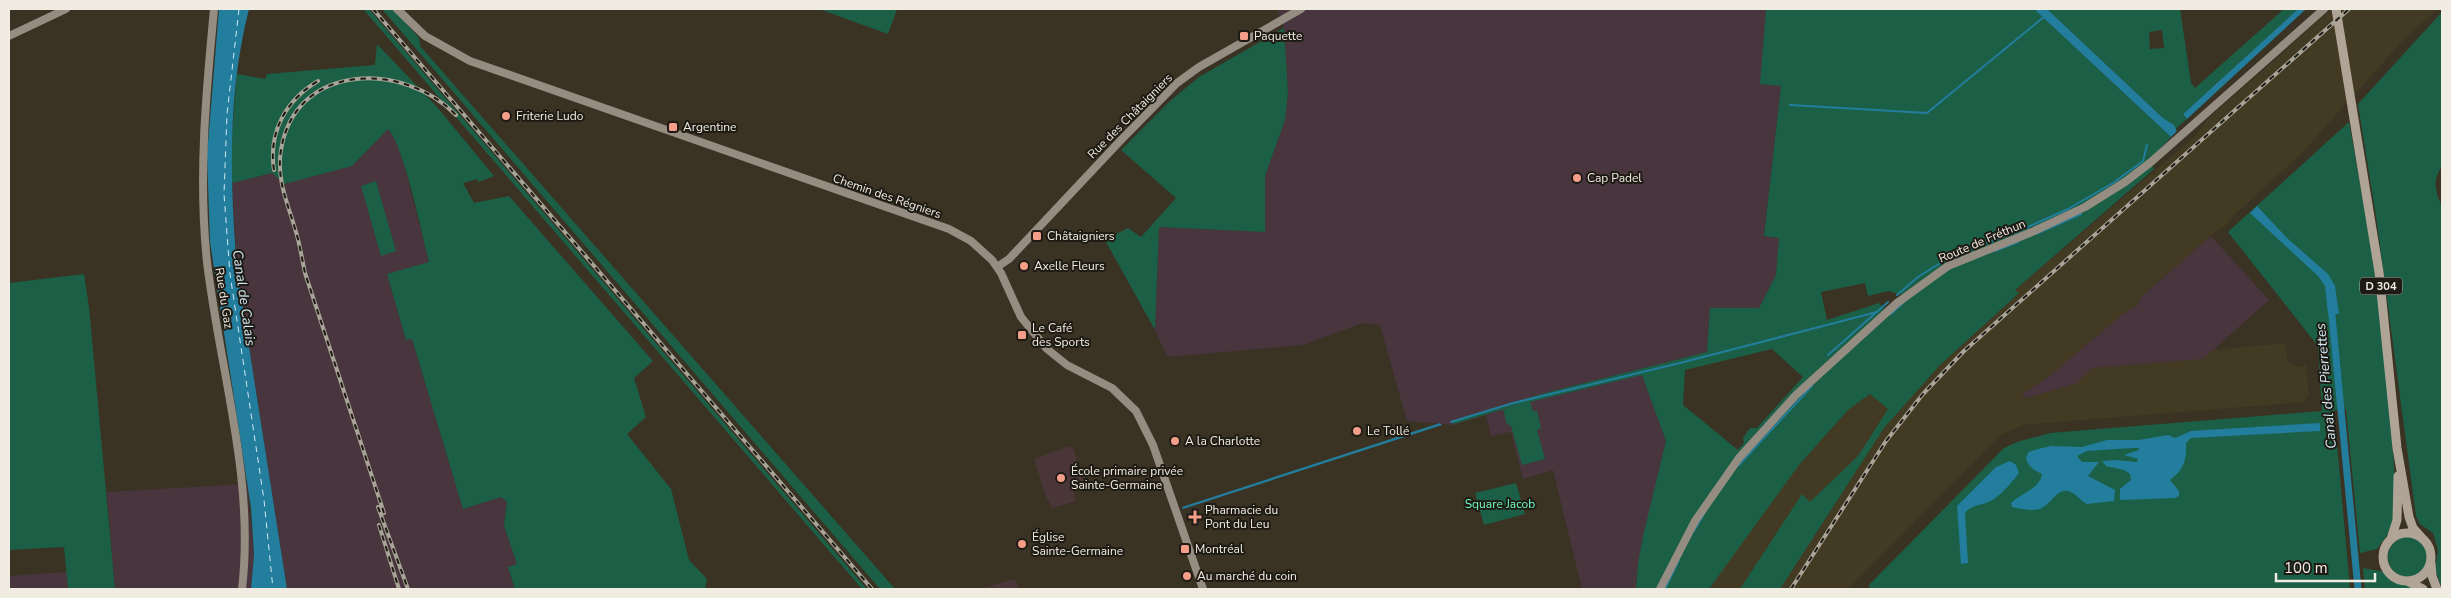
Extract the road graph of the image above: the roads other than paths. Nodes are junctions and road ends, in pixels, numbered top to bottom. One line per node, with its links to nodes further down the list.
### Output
1 (66, 9): 7 (street)
2 (214, 9): 14 (street, Rue du Gaz)
3 (397, 9): 8 (street, Chemin des Régniers)
4 (1301, 9): 8 (street, Rue des Châtaigniers)
5 (2324, 9): 16 (street, Route de Fréthun)
6 (2336, 9): 9 (main road, D 304)
7 (9, 36)
8 (997, 267): 15 (street, Chemin des Régniers)
9 (2398, 448): 10 (main road, D 304); 11 (main road, D 304)
10 (2422, 538): 11 (main road); 12 (main road)
11 (2388, 542): 13 (main road)
12 (2431, 561): 13 (main road); 18 (main road)
13 (2402, 580): 17 (main road)
14 (242, 589)
15 (1204, 589)
16 (1660, 589)
17 (2423, 589)
18 (2437, 589)

